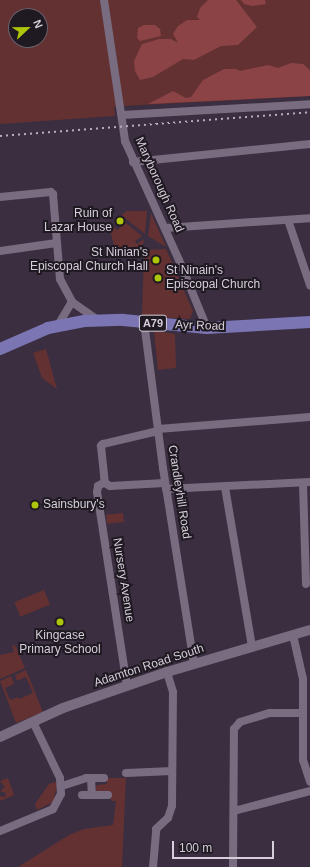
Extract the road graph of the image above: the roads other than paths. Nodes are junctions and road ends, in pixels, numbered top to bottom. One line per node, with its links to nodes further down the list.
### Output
1 (104, 0): 3 (street, Maryborough Road)
2 (310, 104): 3 (street)
3 (122, 115): 5 (street, Maryborough Road)
4 (310, 144): 5 (street)
5 (133, 162): 9 (street, Maryborough Road)
6 (0, 197): 10 (street)
7 (310, 218): 8 (street)
8 (288, 220): 9 (street); 12 (street)
9 (165, 228): 18 (street, Maryborough Road)
10 (56, 243): 11 (street); 13 (street)
11 (0, 251)
12 (310, 285)
13 (72, 302): 14 (street); 17 (street)
14 (97, 320): 15 (main road, Ayr Road / A79); 17 (main road, Ayr Road / A79)
15 (144, 322): 18 (main road, Ayr Road / A79); 21 (street, Crandleyhill Road)
16 (310, 322): 18 (main road, Ayr Road / A79)
17 (58, 325): 19 (main road, Ayr Road / A79)
18 (207, 328)
19 (0, 348)
20 (310, 417): 21 (street)
21 (158, 430): 22 (street); 24 (street, Crandleyhill Road)
22 (105, 482): 24 (street); 33 (street, Nursery Avenue)
23 (307, 483): 25 (street); 26 (street)
24 (166, 486): 25 (street); 31 (street, Crandleyhill Road)
25 (225, 487): 30 (street)
26 (308, 574): 27 (street)
27 (306, 584)
28 (310, 630): 29 (street, Adamton Road South)
29 (293, 635): 30 (street, Adamton Road South); 34 (street)
30 (252, 647): 31 (street, Adamton Road South)
31 (194, 664): 32 (street, Adamton Road South)
32 (167, 672): 33 (street, Adamton Road South); 37 (street)
33 (127, 686): 35 (street, Adamton Road South)
34 (303, 713): 41 (street); 47 (street)
35 (33, 722): 36 (street, Adamton Road South); 42 (street)
36 (0, 737)
37 (172, 771): 38 (street); 49 (street)
38 (126, 773)
39 (91, 778): 40 (street); 42 (street); 45 (street)
40 (104, 778)
41 (310, 782)
42 (62, 786): 48 (street)
43 (310, 790): 47 (street)
44 (82, 795): 45 (street)
45 (92, 795): 46 (street)
46 (108, 795)
47 (234, 811): 50 (street)
48 (0, 832)
49 (153, 867)
50 (233, 867)

